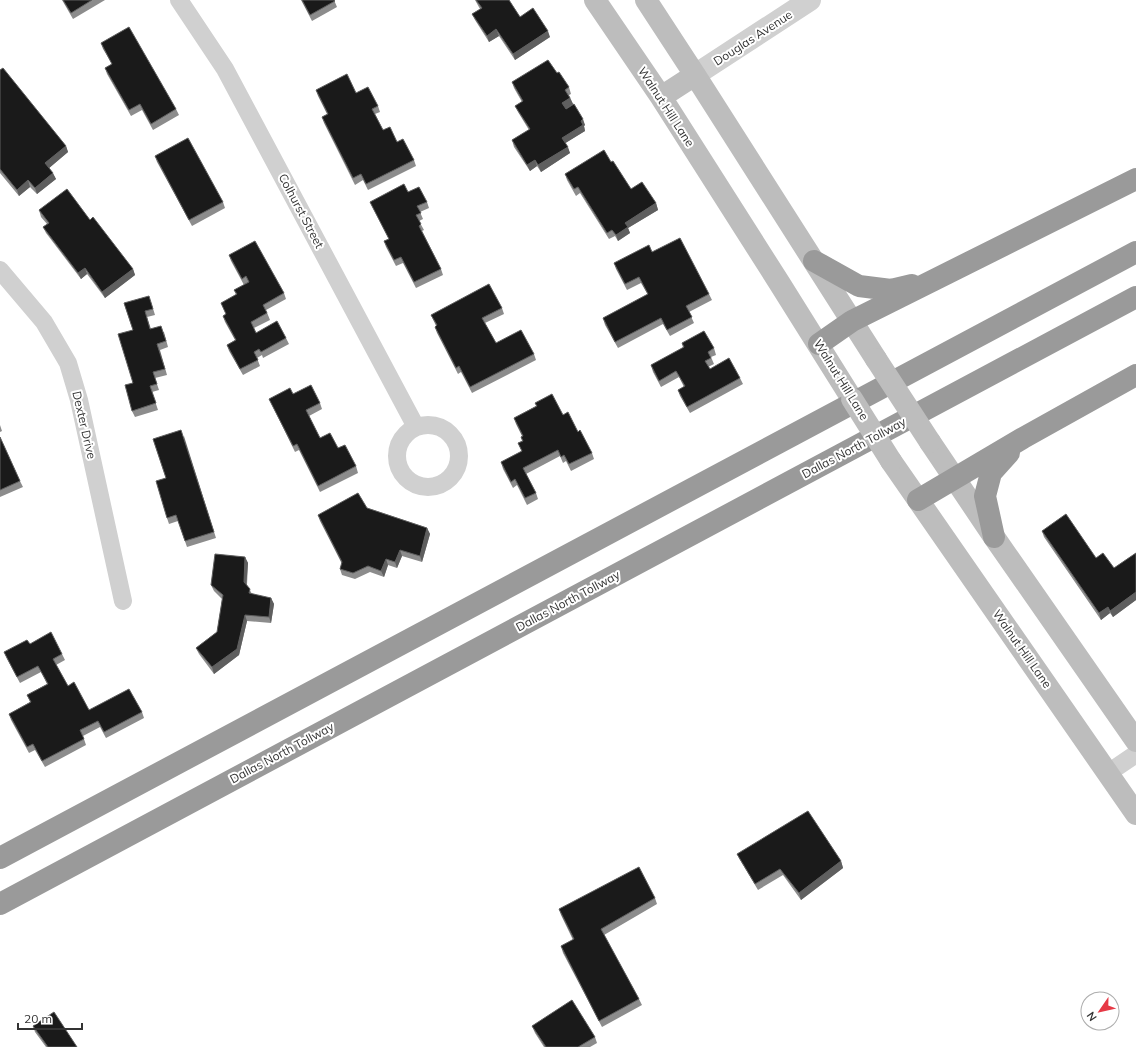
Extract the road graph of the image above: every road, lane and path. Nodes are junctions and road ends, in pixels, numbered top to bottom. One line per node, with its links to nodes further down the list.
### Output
1 (179, 0): 16 (street, Colhurst Street)
2 (595, 0): 6 (main road, Walnut Hill Lane)
3 (646, 0): 5 (main road)
4 (810, 0): 5 (street, Douglas Avenue)
5 (695, 75): 6 (main road); 9 (main road)
6 (660, 98): 14 (main road, Walnut Hill Lane)
7 (1136, 179): 11 (highway)
8 (1136, 252): 26 (highway)
9 (814, 261): 11 (highway); 13 (main road)
10 (0, 270): 21 (street, Dexter Drive)
11 (927, 283): 13 (highway)
12 (1136, 297): 27 (highway, Dallas North Tollway)
13 (852, 322): 14 (highway); 18 (main road, bridge)
14 (819, 344): 19 (main road, Walnut Hill Lane, bridge)
15 (1136, 375): 17 (highway)
16 (416, 427)
17 (1023, 438): 18 (highway); 20 (highway)
18 (955, 479): 19 (highway); 20 (main road)
19 (918, 500): 24 (main road, Walnut Hill Lane)
20 (994, 537): 22 (main road)
21 (123, 601)
22 (1136, 741)
23 (1136, 754): 24 (street)
24 (1108, 773): 25 (main road, Walnut Hill Lane)
25 (1136, 814)
26 (0, 858)
27 (0, 904)

